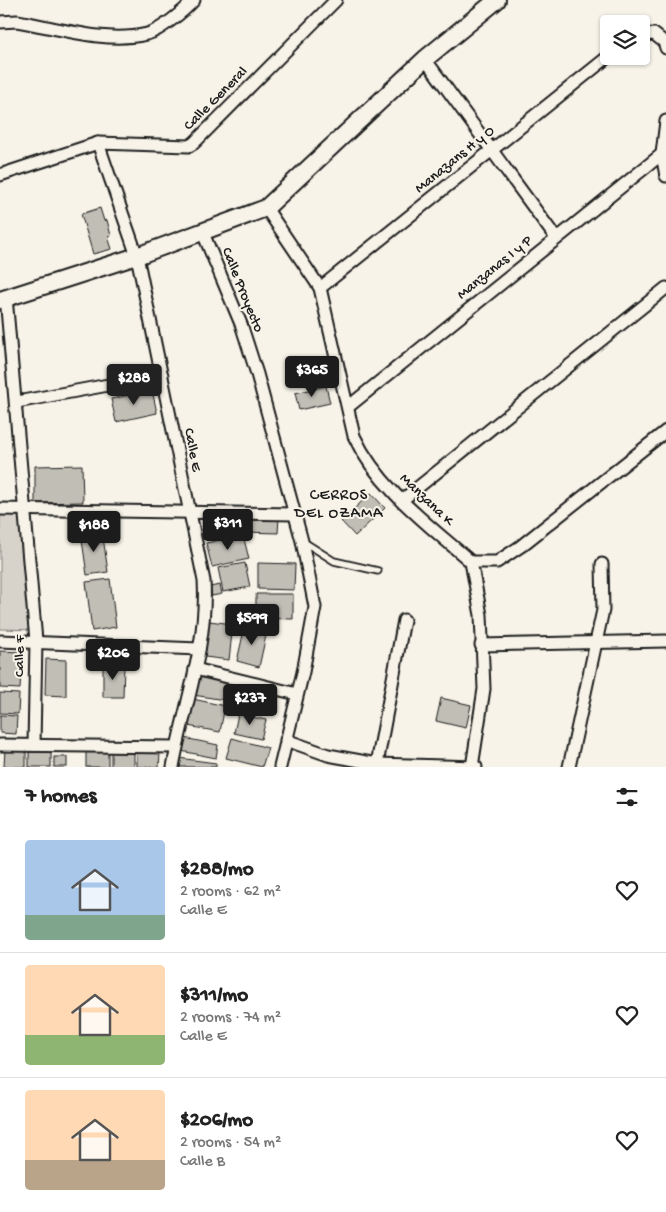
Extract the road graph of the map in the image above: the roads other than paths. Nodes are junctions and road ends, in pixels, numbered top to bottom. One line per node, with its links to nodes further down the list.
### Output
1 (194, 0): 4 (street)
2 (336, 0): 10 (street, Calle General)
3 (497, 0): 7 (street)
4 (0, 22)
5 (650, 34): 6 (street)
6 (666, 48)
7 (425, 59): 11 (street); 15 (street)
8 (600, 63): 11 (street, Manazans H y O)
9 (666, 121): 12 (street)
10 (98, 143): 13 (street, Calle General); 18 (street, Calle E)
11 (491, 151): 17 (street); 19 (street, Manazans H y O)
12 (662, 154): 14 (street); 17 (street, Manzanas I y P)
13 (0, 175)
14 (666, 176)
15 (266, 208): 16 (street); 19 (street, Manzana K)
16 (203, 232): 18 (street); 30 (street, Calle Proyecto)
17 (556, 238): 24 (street, Manzanas I y P)
18 (137, 256): 21 (street); 22 (street, Calle E)
19 (320, 288): 24 (street, Manzana K)
20 (666, 288): 26 (street)
21 (3, 298): 23 (street, Calle F)
22 (162, 375): 23 (street); 29 (street, Calle E)
23 (17, 402): 28 (street, Calle F)
24 (348, 407): 26 (street, Manzana K)
25 (666, 430): 32 (street)
26 (401, 501): 32 (street, Manzana K)
27 (0, 509): 28 (street)
28 (23, 509): 29 (street); 37 (street, Calle F)
29 (189, 512): 30 (street); 41 (street, Calle E)
30 (294, 514): 31 (street, Calle Proyecto)
31 (302, 541): 34 (lane); 43 (street, Calle Proyecto)
32 (471, 562): 40 (street)
33 (602, 564): 39 (street)
34 (378, 571)
35 (404, 620): 48 (street)
36 (0, 641): 37 (street)
37 (36, 641): 41 (street); 46 (street, Calle F)
38 (666, 641): 39 (street)
39 (596, 643): 40 (street); 52 (street)
40 (481, 645): 51 (street)
41 (199, 649): 42 (street, Calle E)
42 (195, 668): 43 (street); 47 (street, Calle E)
43 (297, 694): 44 (street, Calle Proyecto)
44 (286, 740): 48 (street); 50 (street, Calle Proyecto)
45 (0, 745): 46 (street)
46 (34, 745): 47 (street)
47 (176, 747): 49 (street, Calle E)
48 (377, 764): 51 (street)
49 (172, 767)
50 (280, 767)
51 (473, 767)
52 (569, 767)

